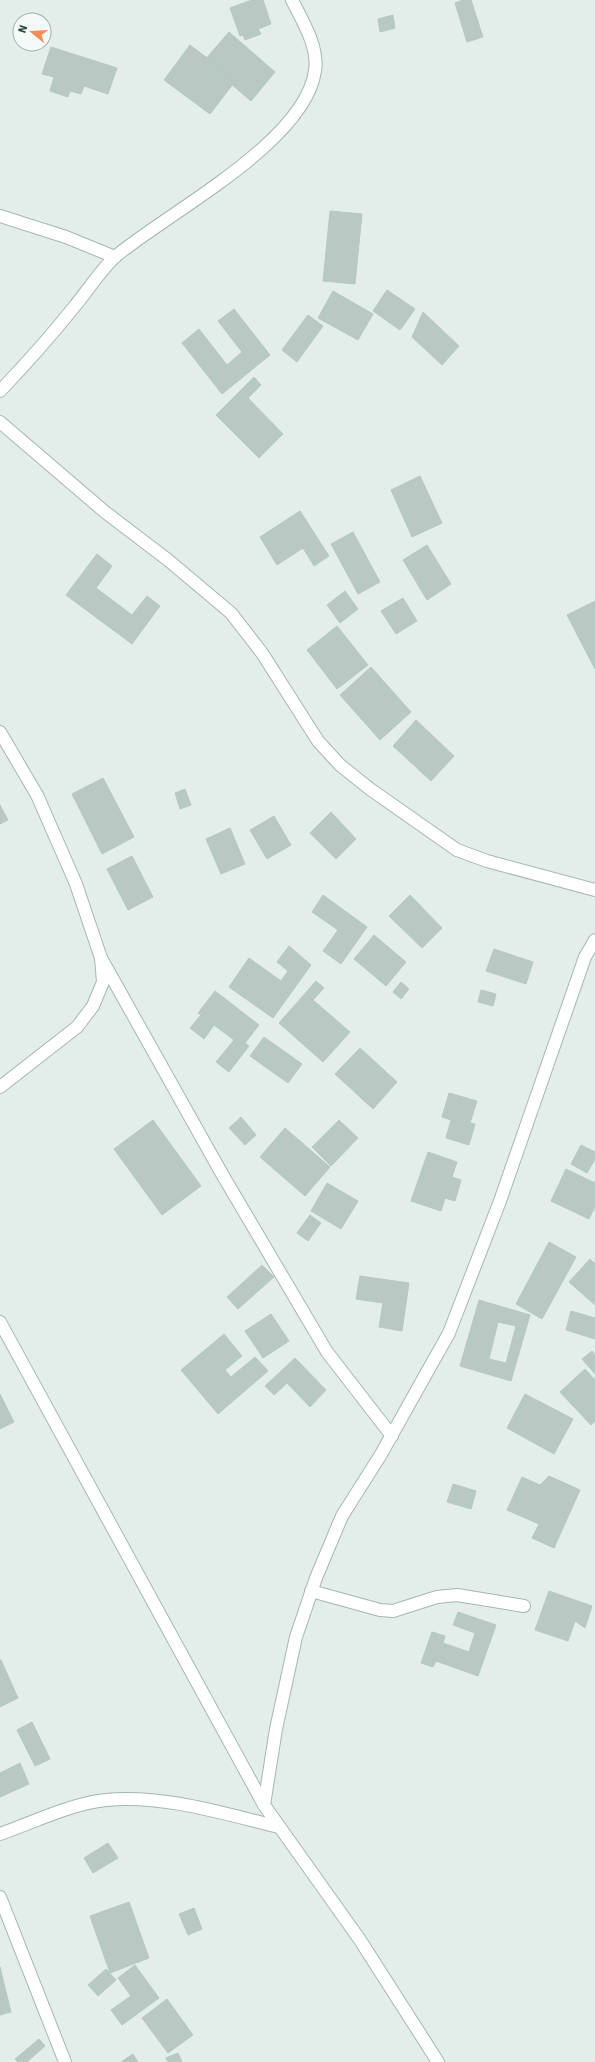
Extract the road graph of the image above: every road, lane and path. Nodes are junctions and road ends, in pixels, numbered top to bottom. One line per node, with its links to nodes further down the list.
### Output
1 (292, 0): 3 (street)
2 (0, 216): 3 (street)
3 (115, 257): 4 (street)
4 (0, 391)
5 (0, 422): 7 (street)
6 (0, 732): 9 (street)
7 (595, 890)
8 (595, 940): 12 (street)
9 (101, 958): 10 (street); 12 (street)
10 (0, 1087)
11 (0, 1322): 15 (street)
12 (392, 1436): 13 (street)
13 (311, 1591): 14 (street); 15 (street)
14 (524, 1606)
15 (264, 1805): 16 (street)
16 (280, 1827): 17 (street); 20 (street)
17 (0, 1834)
18 (0, 1897): 19 (street)
19 (65, 2062)
20 (438, 2062)

